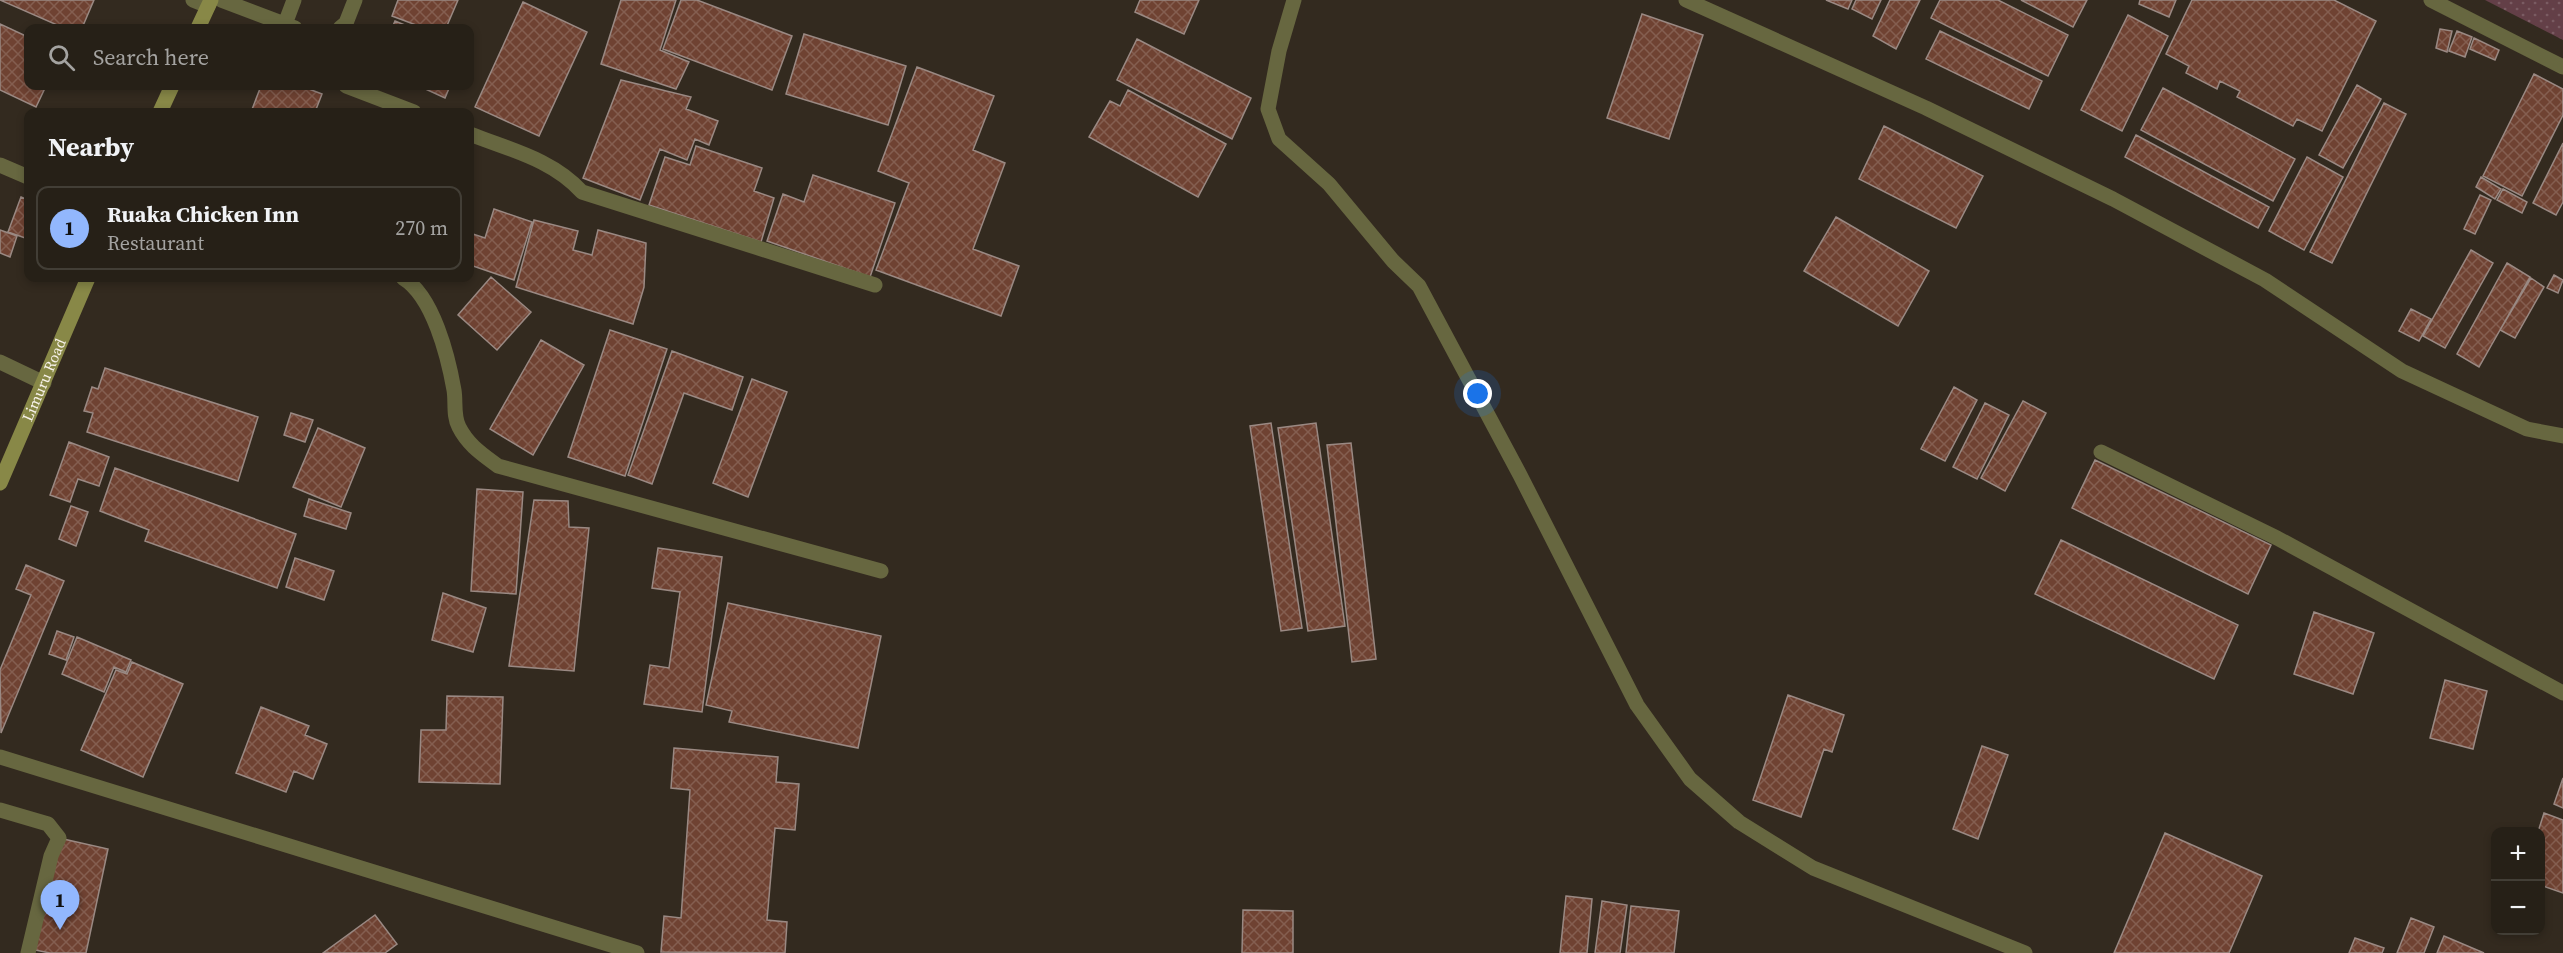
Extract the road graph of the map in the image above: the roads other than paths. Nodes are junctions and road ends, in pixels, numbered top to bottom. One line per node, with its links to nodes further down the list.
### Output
1 (193, 0): 7 (street)
2 (294, 0): 10 (street)
3 (355, 0): 11 (street)
4 (1294, 0): 34 (street)
5 (1686, 0): 25 (street)
6 (2431, 0): 12 (street)
7 (213, 2): 8 (main road); 9 (street)
8 (202, 24)
9 (284, 24)
10 (290, 24)
11 (345, 24)
12 (2563, 67)
13 (170, 90): 15 (main road)
14 (356, 90): 16 (street)
15 (162, 108)
16 (404, 108)
17 (474, 135): 22 (street)
18 (0, 165): 19 (street)
19 (24, 175)
20 (86, 282): 24 (main road, Limuru Road)
21 (410, 282): 28 (street)
22 (874, 285)
23 (0, 362): 24 (street)
24 (44, 383): 27 (main road, Limuru Road)
25 (2563, 436)
26 (2101, 452): 29 (street)
27 (0, 483)
28 (881, 571)
29 (2563, 693)
30 (0, 757): 33 (street)
31 (0, 810): 32 (street)
32 (28, 953)
33 (637, 953)
34 (2025, 953)

